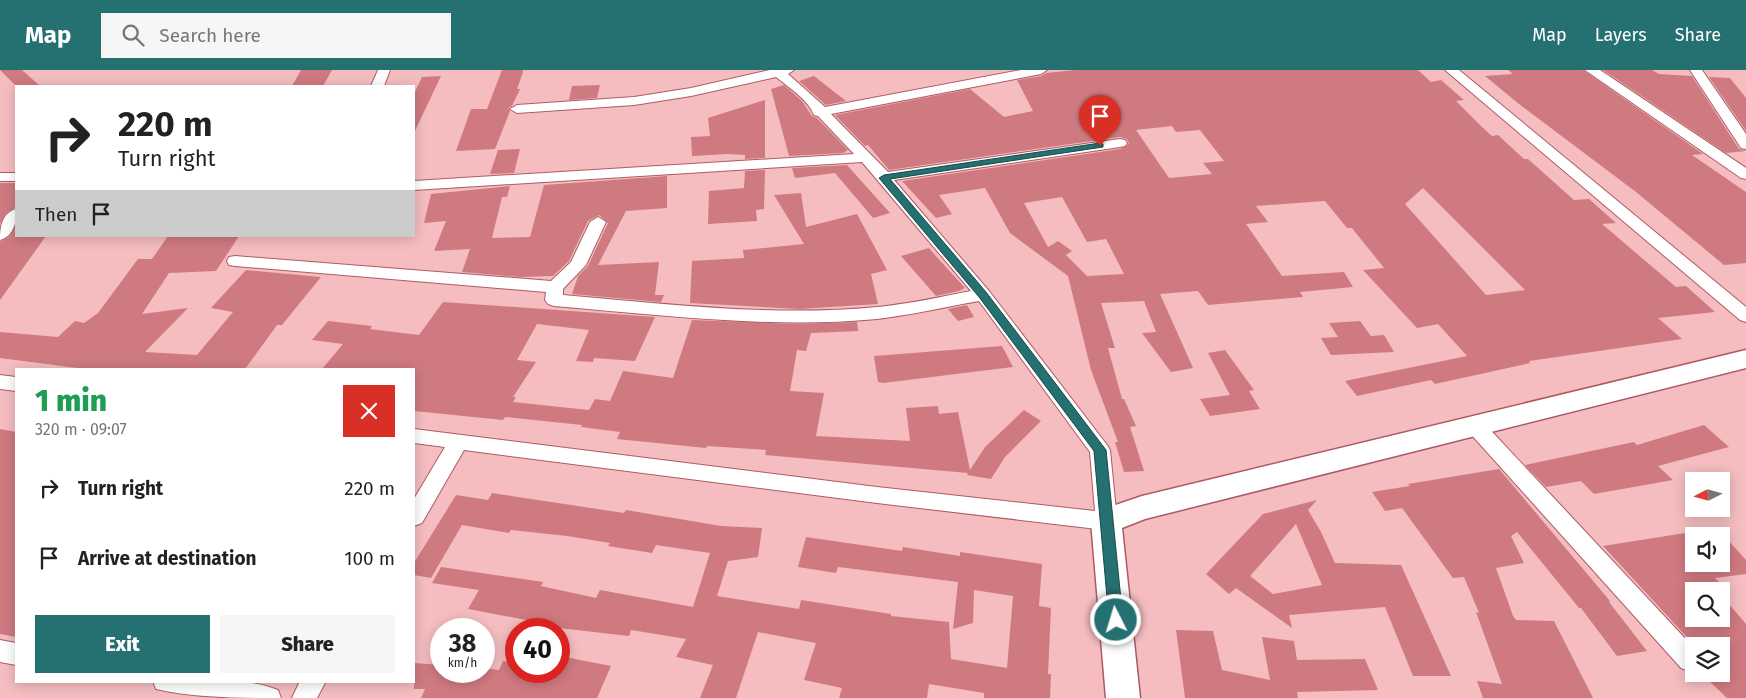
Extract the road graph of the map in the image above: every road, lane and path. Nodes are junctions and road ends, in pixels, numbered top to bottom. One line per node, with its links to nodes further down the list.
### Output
1 (384, 70): 7 (street)
2 (1041, 70): 9 (street)
3 (1450, 70): 24 (street)
4 (1591, 70): 13 (street)
5 (1696, 70): 11 (street)
6 (781, 71): 8 (street); 9 (street)
7 (378, 85)
8 (517, 109)
9 (820, 112): 12 (street)
10 (1120, 143): 16 (street)
11 (1746, 145)
12 (864, 158): 16 (street); 17 (street)
13 (1746, 175)
14 (0, 177): 15 (street)
15 (15, 177)
16 (884, 178): 23 (street)
17 (415, 186)
18 (15, 215): 20 (street)
19 (598, 222): 22 (street)
20 (0, 235)
21 (235, 261): 22 (street)
22 (555, 287): 23 (street)
23 (982, 295): 32 (street)
24 (1746, 316)
25 (1746, 359): 28 (street)
26 (0, 382): 27 (street)
27 (15, 384)
28 (1475, 426): 32 (street); 35 (street)
29 (415, 436): 30 (street)
30 (459, 441): 31 (street); 32 (street)
31 (415, 514)
32 (1106, 521): 40 (street)
33 (0, 651): 34 (street)
34 (15, 654)
35 (1685, 656)
36 (177, 683): 38 (street)
37 (313, 683): 39 (street)
38 (269, 698)
39 (304, 698)
40 (1123, 698)

